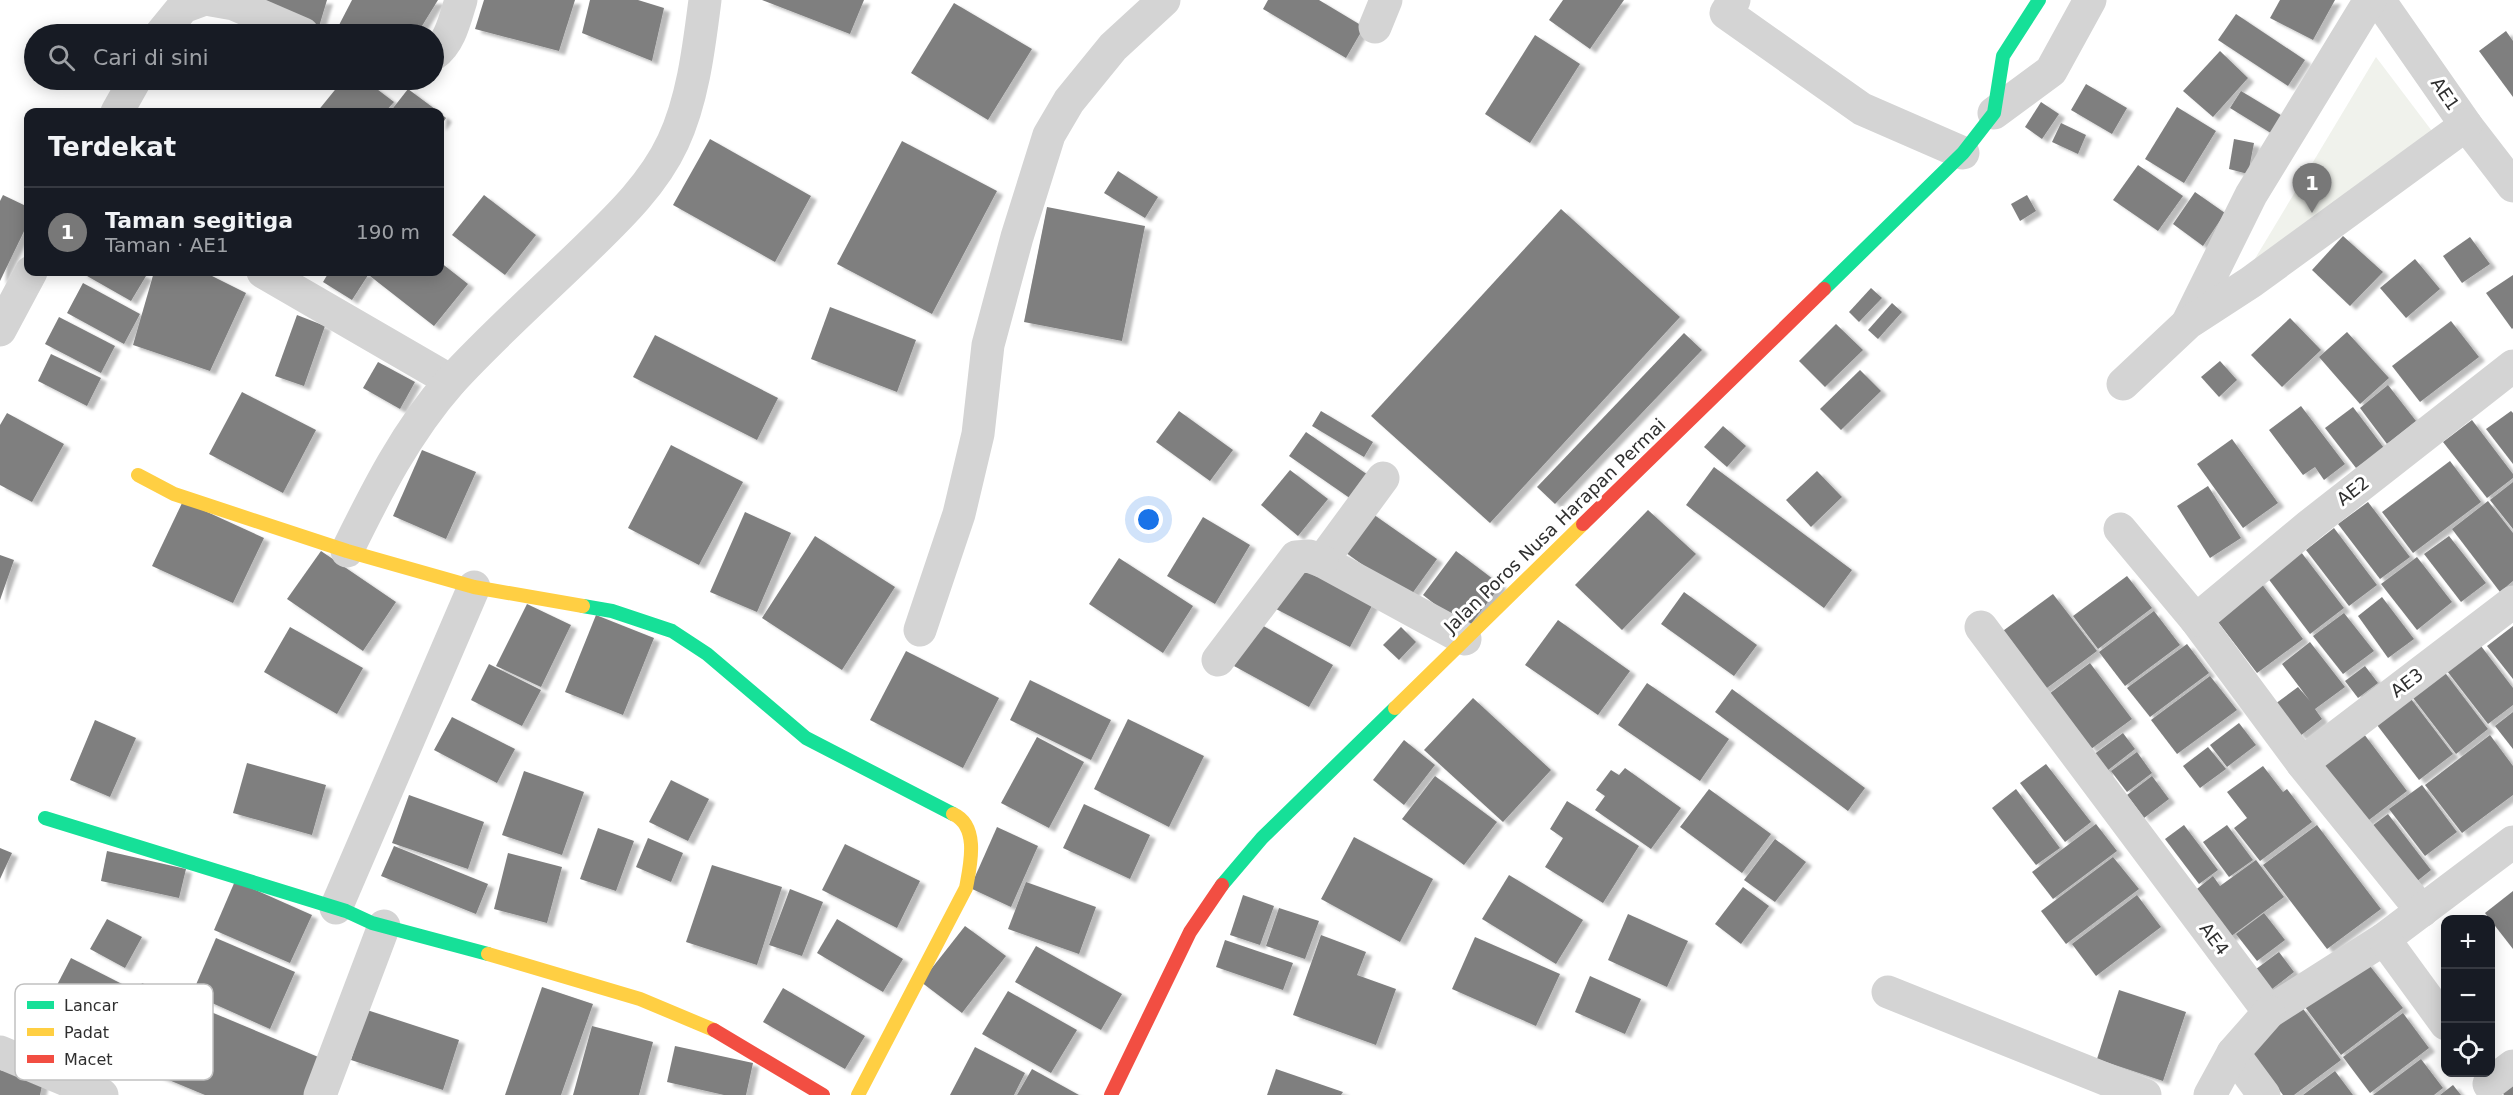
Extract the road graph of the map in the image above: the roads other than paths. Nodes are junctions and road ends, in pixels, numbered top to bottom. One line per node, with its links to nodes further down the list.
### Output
1 (202, 0): 11 (street)
2 (211, 0): 12 (street)
3 (461, 0): 13 (street)
4 (705, 0): 25 (street)
5 (1164, 0): 36 (street)
6 (2039, 0): 16 (street, Jalan Poros Nusa Harapan Permai)
7 (2090, 0): 16 (street)
8 (2370, 0): 22 (street)
9 (2379, 0): 17 (street, AE1)
10 (1722, 4): 18 (street)
11 (169, 24)
12 (280, 24)
13 (444, 43)
14 (129, 90): 15 (street)
15 (119, 108)
16 (1994, 113): 18 (street, Jalan Poros Nusa Harapan Permai)
17 (2466, 125): 19 (street, AE1); 22 (street)
18 (1963, 153): 37 (street, Jalan Poros Nusa Harapan Permai)
19 (2513, 186)
20 (29, 276): 23 (street)
21 (270, 276): 25 (street)
22 (2188, 323): 26 (street)
23 (0, 330)
24 (2513, 366): 34 (street, AE2)
25 (451, 381): 30 (street)
26 (2123, 384)
27 (138, 475): 30 (street)
28 (1383, 478): 31 (street)
29 (2120, 529): 34 (street)
30 (347, 551): 32 (street)
31 (1322, 561): 37 (street); 38 (street)
32 (474, 587): 42 (street); 56 (street)
33 (2513, 602): 39 (street, AE3)
34 (2196, 620): 39 (street)
35 (1981, 627): 47 (street, AE4)
36 (921, 630)
37 (1465, 639): 57 (street, Jalan Poros Nusa Harapan Permai)
38 (1218, 660)
39 (2302, 763): 43 (street)
40 (45, 818): 42 (street)
41 (2513, 842): 43 (street)
42 (336, 908): 44 (street)
43 (2422, 911): 45 (street)
44 (384, 926): 54 (street); 55 (street)
45 (2384, 939): 47 (street); 48 (street)
46 (1888, 992): 58 (street)
47 (2269, 1012): 50 (street)
48 (2444, 1023)
49 (0, 1052): 51 (street)
50 (2233, 1053): 59 (street); 60 (street)
51 (15, 1058)
52 (66, 1080): 53 (street)
53 (102, 1095)
54 (320, 1095)
55 (822, 1095)
56 (858, 1095)
57 (1111, 1095)
58 (2145, 1095)
59 (2210, 1095)
60 (2264, 1095)

